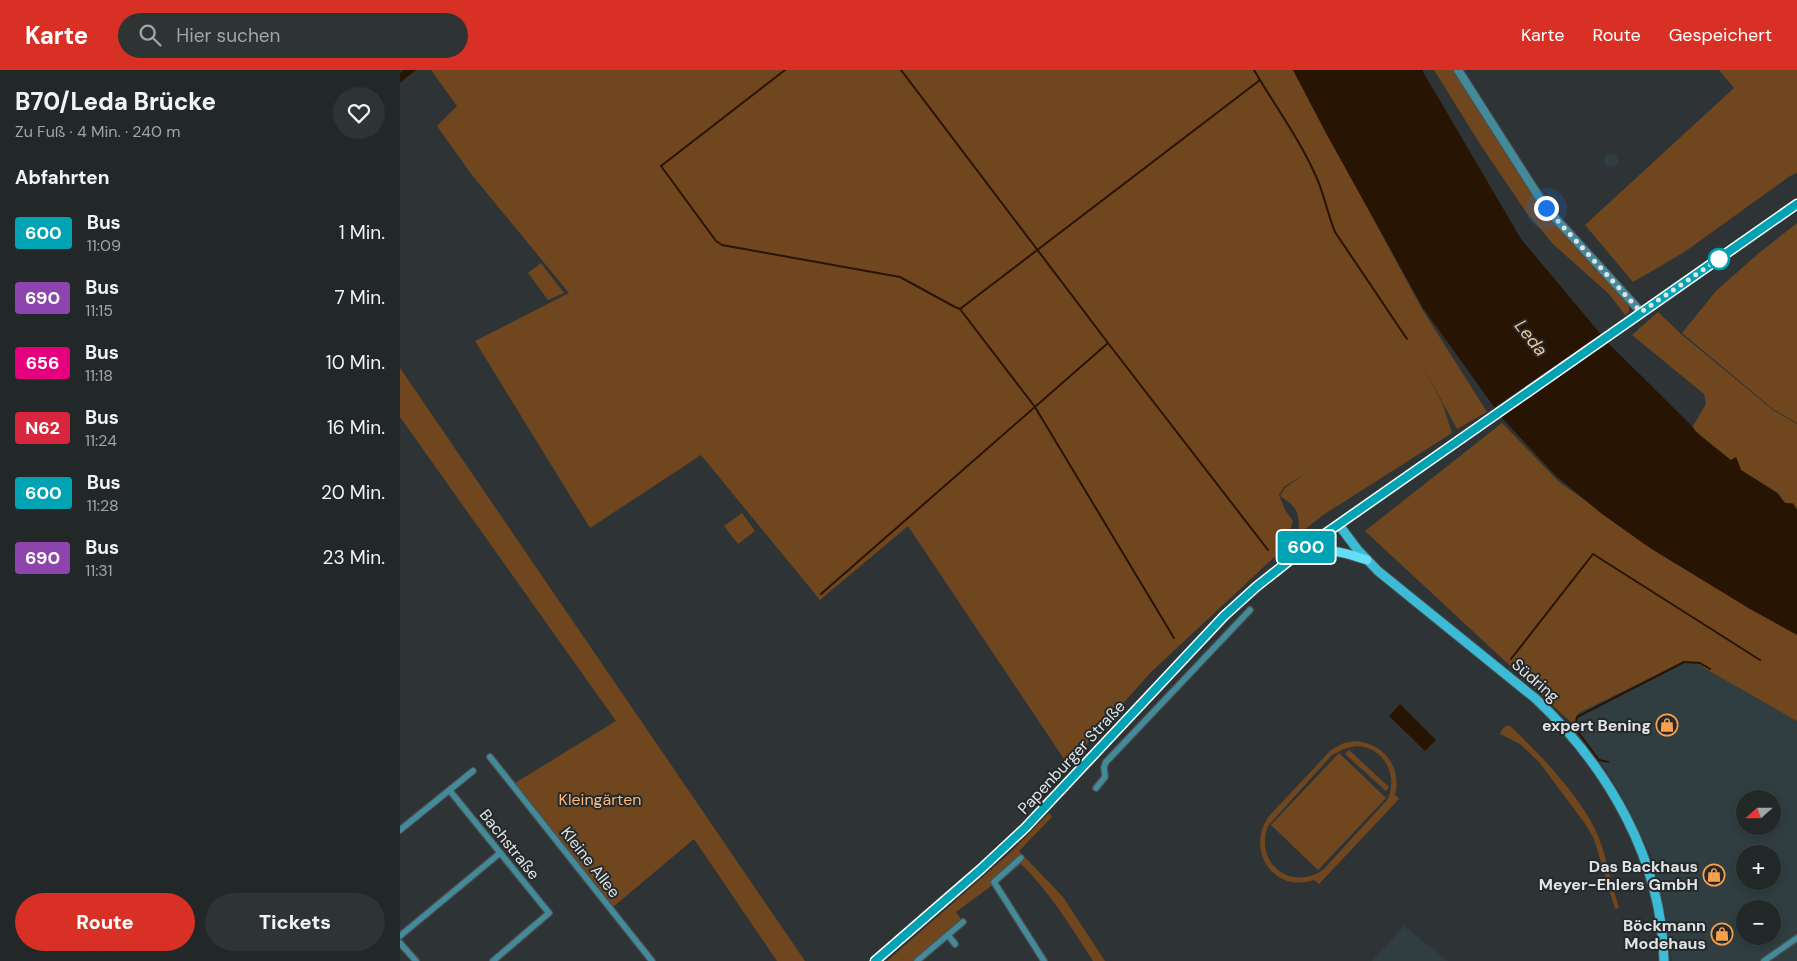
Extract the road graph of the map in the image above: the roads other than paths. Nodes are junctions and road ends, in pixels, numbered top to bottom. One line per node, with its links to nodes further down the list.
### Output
1 (1458, 70): 3 (street)
2 (1797, 204): 3 (main road, Papenburger Straße)
3 (1641, 312): 4 (main road, Papenburger Straße)
4 (1339, 525): 5 (main road, Südring); 6 (main road, Papenburger Straße)
5 (1367, 560): 6 (main road); 27 (main road, Südring)
6 (1287, 562): 24 (main road, Papenburger Straße)
7 (1250, 610): 10 (street)
8 (490, 757): 23 (street, Kleine Allee)
9 (473, 771): 11 (street)
10 (1096, 788)
11 (450, 791): 12 (street); 13 (street, Bachstraße)
12 (400, 830)
13 (500, 853): 17 (street); 22 (street, Bachstraße)
14 (1022, 858): 26 (street)
15 (963, 922): 16 (street)
16 (948, 935): 20 (street); 25 (street)
17 (400, 936)
18 (1797, 938): 28 (street)
19 (400, 943): 21 (street)
20 (955, 944)
21 (416, 961)
22 (493, 961)
23 (652, 961)
24 (875, 961)
25 (917, 961)
26 (1044, 961)
27 (1664, 961)
28 (1764, 961)

